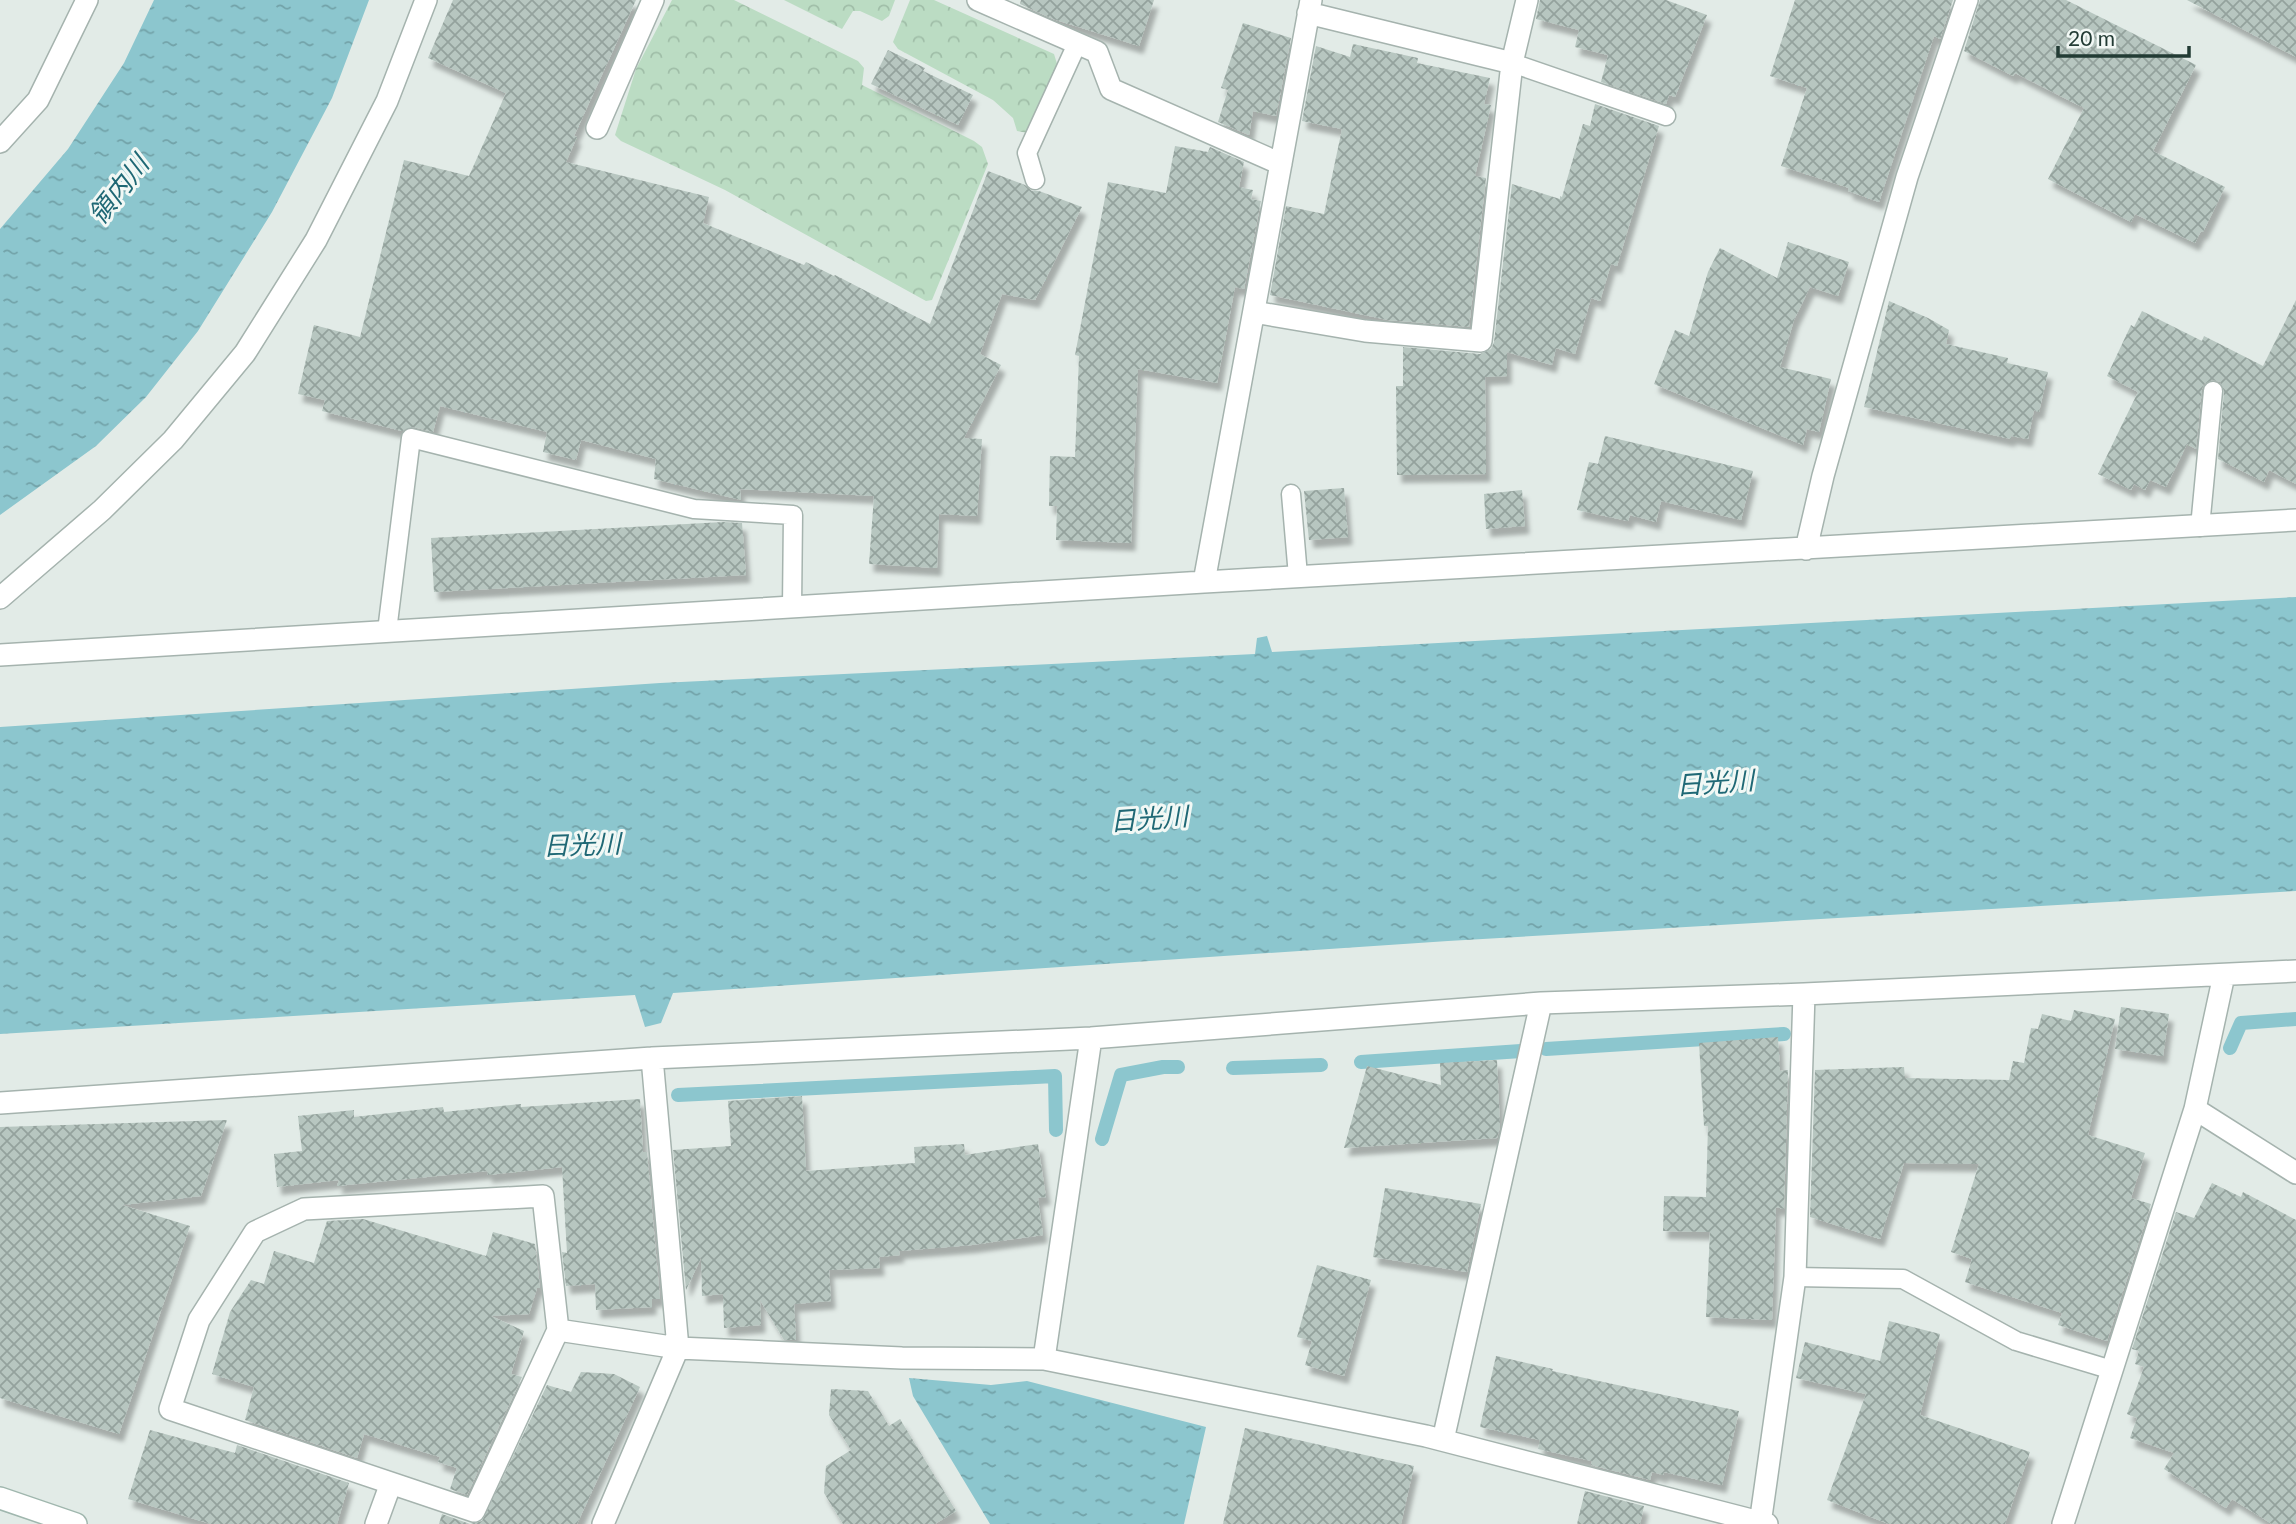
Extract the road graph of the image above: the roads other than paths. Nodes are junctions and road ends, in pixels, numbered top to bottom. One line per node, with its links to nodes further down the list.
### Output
1 (87, 0): 12 (street)
2 (426, 0): 23 (street)
3 (653, 0): 11 (street)
4 (978, 0): 8 (street)
5 (1527, 0): 9 (street)
6 (1967, 0): 20 (street)
7 (1310, 6): 9 (street); 13 (street)
8 (1077, 44): 13 (street); 14 (lane)
9 (1512, 63): 10 (lane); 15 (street)
10 (1666, 116)
11 (597, 128)
12 (0, 142)
13 (1281, 164): 15 (street)
14 (1035, 180)
15 (1254, 312): 22 (street)
16 (2213, 391): 19 (lane)
17 (1291, 494): 21 (lane)
18 (2296, 520): 19 (street)
19 (2200, 527): 20 (street)
20 (1806, 549): 21 (street)
21 (1297, 576): 22 (street)
22 (1204, 582): 24 (street)
23 (0, 598)
24 (792, 607): 25 (street); 25 (lane)
25 (387, 631): 26 (street)
26 (0, 655)
27 (2296, 971): 28 (street)
28 (2224, 975): 29 (street); 34 (street)
29 (1804, 994): 30 (street); 36 (street)
30 (1541, 1003): 31 (street); 41 (street)
31 (1091, 1038): 32 (street); 39 (street)
32 (652, 1058): 33 (street); 38 (street)
33 (0, 1103)
34 (2195, 1109): 35 (street); 40 (street)
35 (2296, 1174)
36 (1795, 1277): 40 (lane); 44 (street)
37 (558, 1331): 38 (street); 42 (street); 42 (street)
38 (678, 1348): 39 (street); 47 (street)
39 (1044, 1359): 41 (street)
40 (2112, 1370): 48 (street)
41 (1443, 1440): 44 (street)
42 (391, 1483): 46 (street)
43 (0, 1498): 45 (street)
44 (1762, 1523)
45 (76, 1524)
46 (376, 1524)
47 (603, 1524)
48 (2063, 1524)

